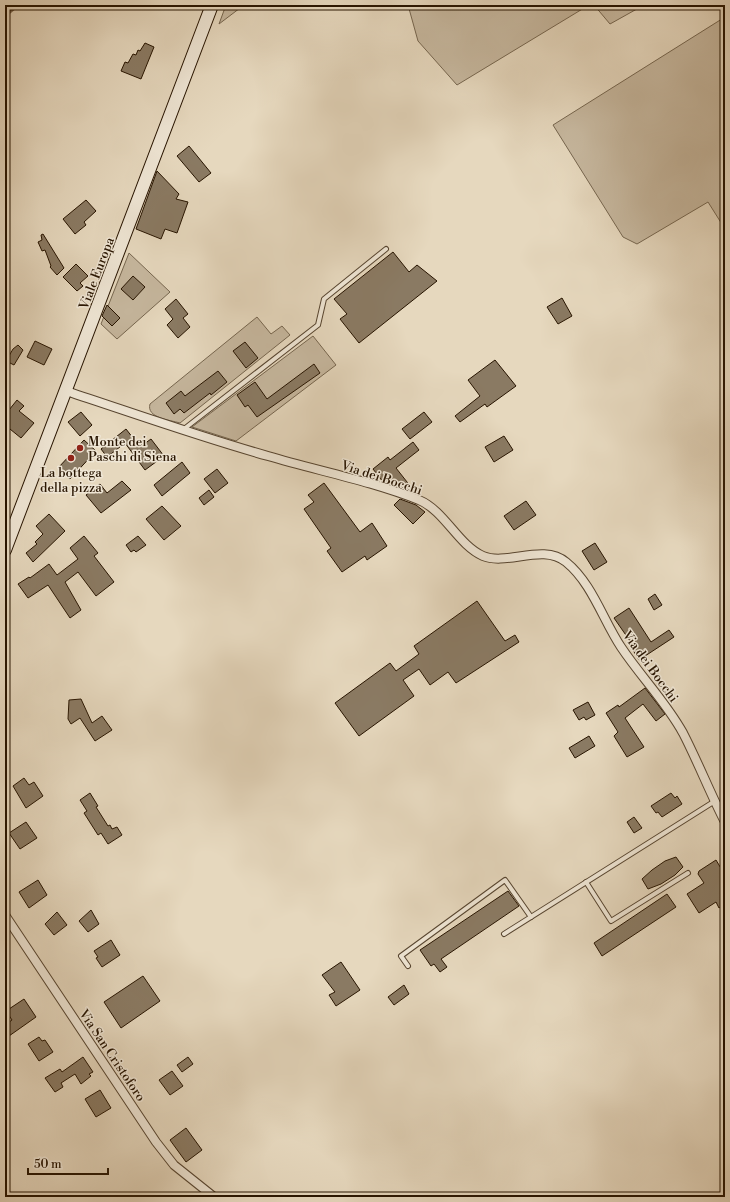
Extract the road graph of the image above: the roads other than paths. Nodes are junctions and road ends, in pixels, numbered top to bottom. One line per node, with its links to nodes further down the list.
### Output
1 (212, 5): 3 (main road, Viale Europa)
2 (386, 249): 4 (lane)
3 (66, 391): 4 (street, Via dei Bocchi); 5 (main road, Viale Europa)
4 (184, 429): 6 (street, Via dei Bocchi)
5 (5, 550)
6 (715, 801): 7 (street, Via dei Bocchi); 9 (lane)
7 (725, 822)
8 (688, 873): 9 (lane)
9 (586, 882): 11 (lane)
10 (5, 914): 14 (street, Via San Cristoforo)
11 (531, 917): 12 (lane); 13 (lane)
12 (504, 934)
13 (408, 966)
14 (214, 1197)

